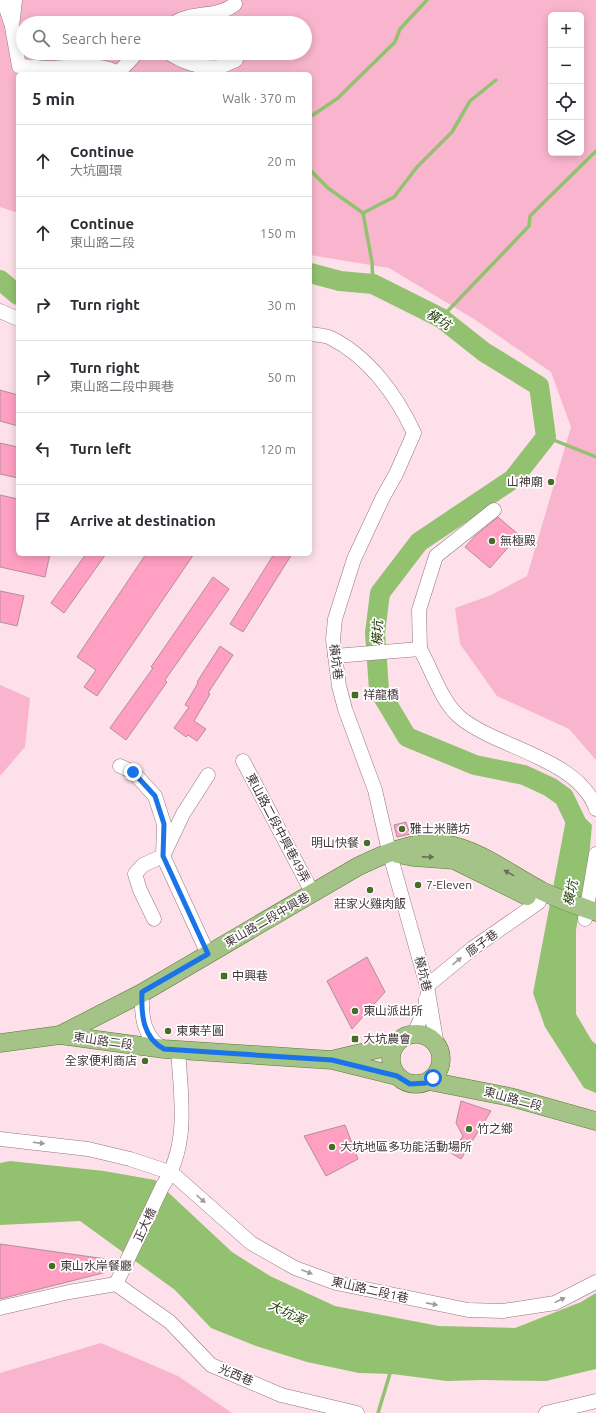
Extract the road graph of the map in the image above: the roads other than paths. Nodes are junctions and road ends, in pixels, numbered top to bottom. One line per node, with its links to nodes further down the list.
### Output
1 (1, 0): 5 (street)
2 (14, 0): 5 (street)
3 (235, 4): 4 (street)
4 (189, 16)
5 (12, 27): 6 (street)
6 (16, 49)
7 (18, 60): 11 (street)
8 (131, 60): 12 (street)
9 (180, 60): 10 (street)
10 (236, 60)
11 (115, 72)
12 (120, 72)
13 (0, 311): 14 (street)
14 (16, 318)
15 (312, 334): 18 (street, 橫坑巷)
16 (494, 510): 17 (street)
17 (420, 649): 18 (street); 22 (street)
18 (335, 656): 23 (street, 橫坑巷)
19 (242, 761): 26 (street, 東山路二段中興巷49弄)
20 (120, 766): 25 (street)
21 (208, 775): 25 (street)
22 (596, 809)
23 (389, 852): 26 (main road, 東山路二段中興巷); 27 (main road); 31 (street, 橫坑巷)
24 (596, 854): 28 (street)
25 (163, 856): 29 (street); 30 (street)
26 (313, 894): 30 (main road, 東山路二段中興巷)
27 (541, 899): 28 (main road); 31 (street, 廍子巷, one-way to 27)
28 (588, 915)
29 (154, 919)
30 (208, 954): 32 (main road, 東山路二段中興巷)
31 (426, 986): 33 (street); 38 (street, 橫坑巷)
32 (142, 992): 34 (main road, 東山路二段中興巷); 37 (street)
33 (414, 1034): 36 (main road); 38 (main road)
34 (60, 1035): 35 (main road, 東山路二段); 37 (main road, 東山路二段)
35 (0, 1043)
36 (394, 1045): 39 (main road); 40 (main road)
37 (171, 1049): 39 (main road, 東山路二段); 45 (street)
38 (439, 1051): 41 (main road); 42 (main road)
39 (332, 1060): 40 (main road, 東山路二段)
40 (397, 1076): 41 (main road)
41 (429, 1081): 42 (main road, 東山路二段)
42 (472, 1088): 43 (main road, 東山路二段)
43 (596, 1121)
44 (0, 1138): 45 (street, one-way to 45)
45 (172, 1173): 46 (street, 東山路二段1巷, one-way to 46); 47 (street, 正大橋)
46 (596, 1282)
47 (116, 1284): 48 (street); 50 (street, 光西巷)
48 (0, 1308)
49 (596, 1401): 51 (street)
50 (357, 1413)
51 (546, 1413)

